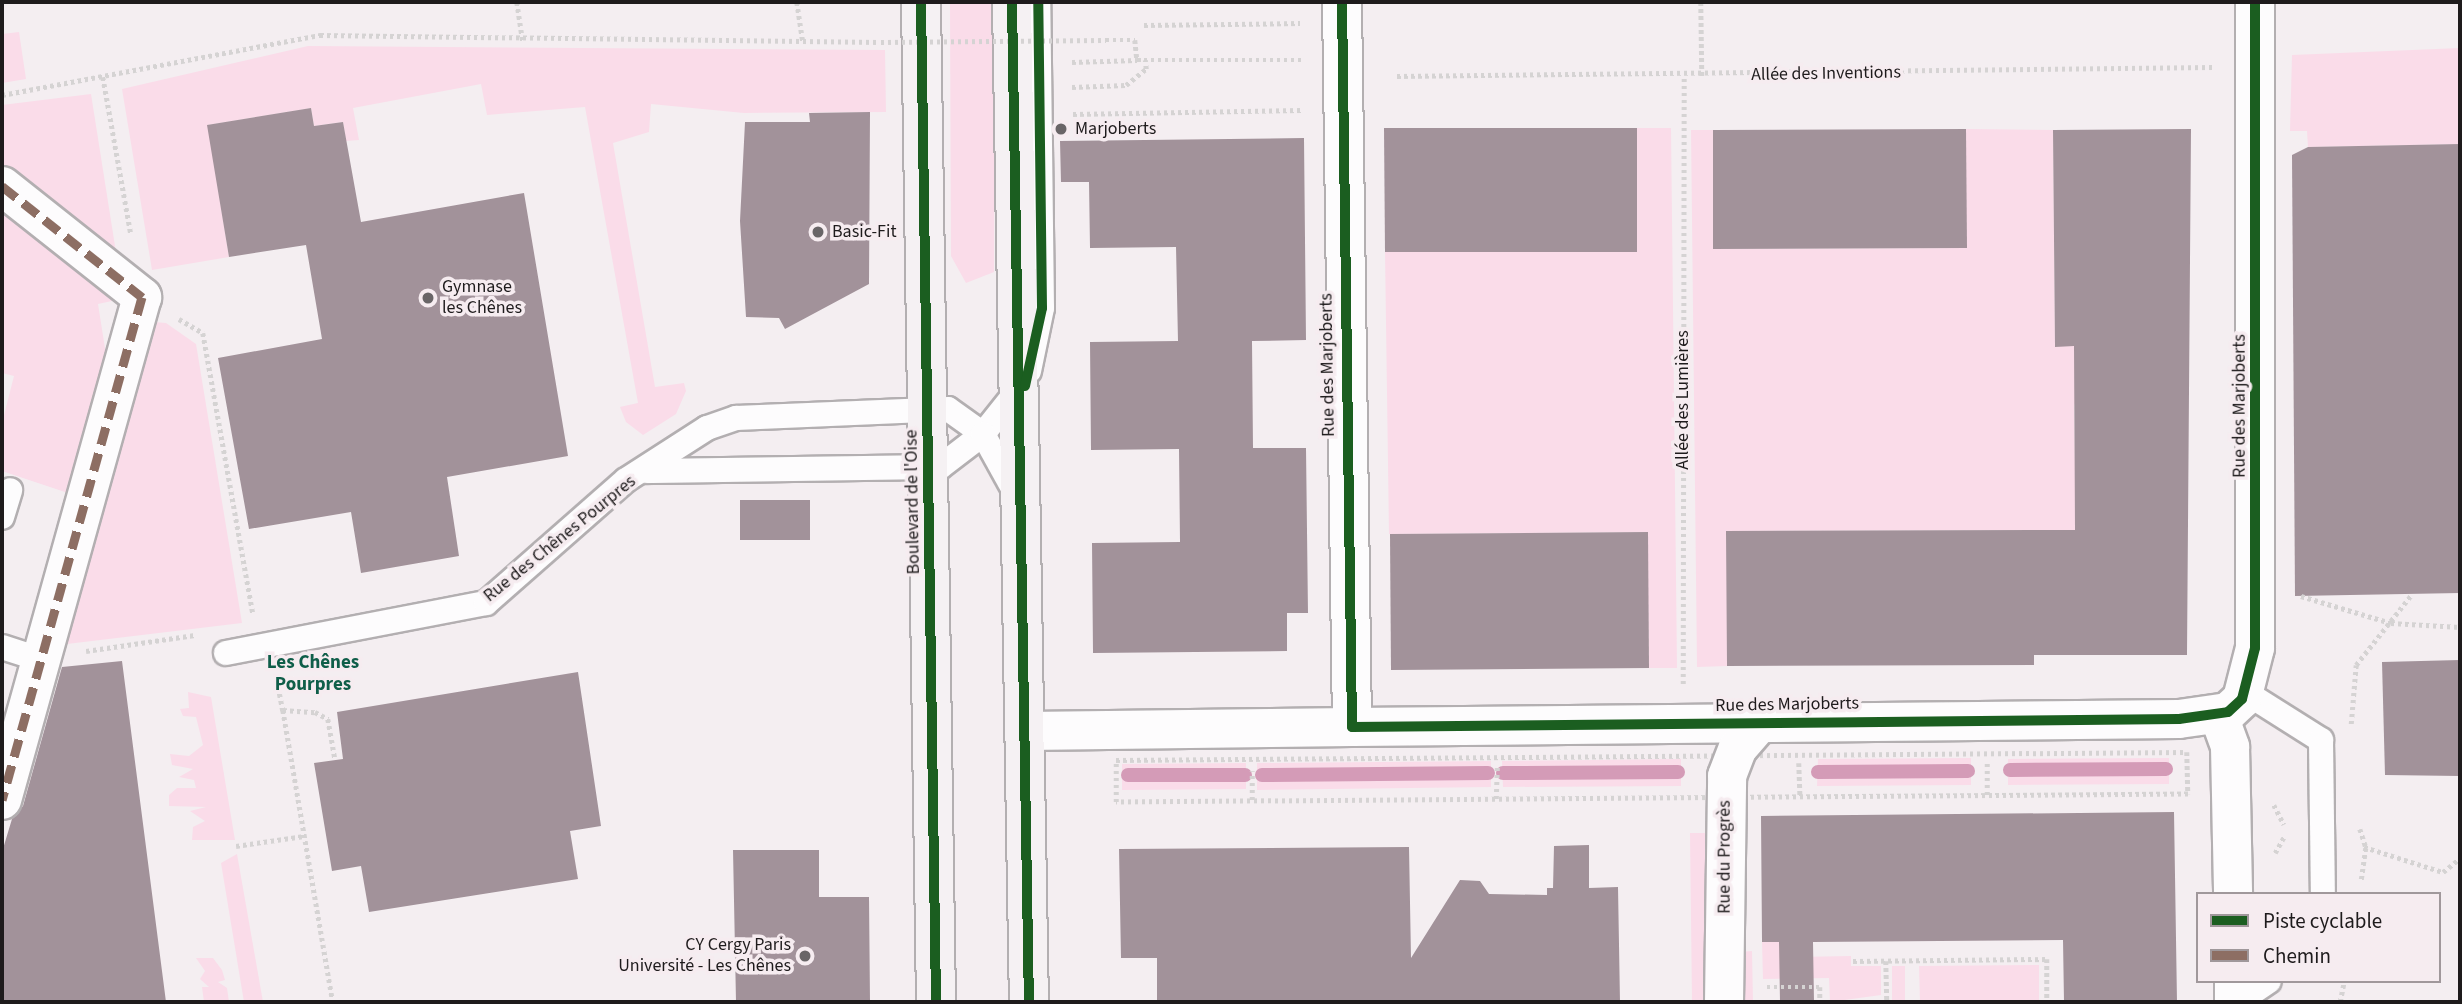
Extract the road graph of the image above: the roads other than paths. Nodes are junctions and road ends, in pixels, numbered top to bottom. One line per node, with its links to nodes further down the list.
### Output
1 (921, 2): 8 (main road, Boulevard de l'Oise)
2 (1012, 2): 7 (main road)
3 (1038, 2): 7 (lane)
4 (1342, 2): 20 (street, Rue des Marjoberts)
5 (2255, 2): 18 (street, Rue des Marjoberts)
6 (2, 186): 17 (street)
7 (1020, 396): 9 (lane, Rue des Chênes Pourpres); 13 (main road)
8 (929, 409): 9 (lane, Rue des Chênes Pourpres); 10 (main road, Boulevard de l'Oise); 11 (lane, Rue des Chênes Pourpres)
9 (983, 435): 10 (lane, Rue des Chênes Pourpres); 13 (lane, Rue des Chênes Pourpres)
10 (930, 468): 11 (lane, Rue des Chênes Pourpres); 27 (main road, Boulevard de l'Oise)
11 (646, 471): 16 (lane, Rue des Chênes Pourpres)
12 (10, 490): 14 (lane)
13 (1024, 511): 21 (main road)
14 (2, 517)
15 (2, 647): 17 (lane)
16 (226, 653)
17 (40, 657): 22 (street)
18 (2232, 704): 19 (street, Rue des Marjoberts); 23 (street); 24 (lane)
19 (1760, 723): 20 (street, Rue des Marjoberts); 29 (street, Rue du Progrès)
20 (1352, 727): 21 (street, Rue des Marjoberts)
21 (1027, 731): 28 (main road)
22 (2, 800)
23 (2233, 892)
24 (2323, 892)
25 (2234, 983): 30 (street)
26 (2266, 983): 30 (lane)
27 (936, 1002)
28 (1029, 1002)
29 (1724, 1002)
30 (2236, 1002)

